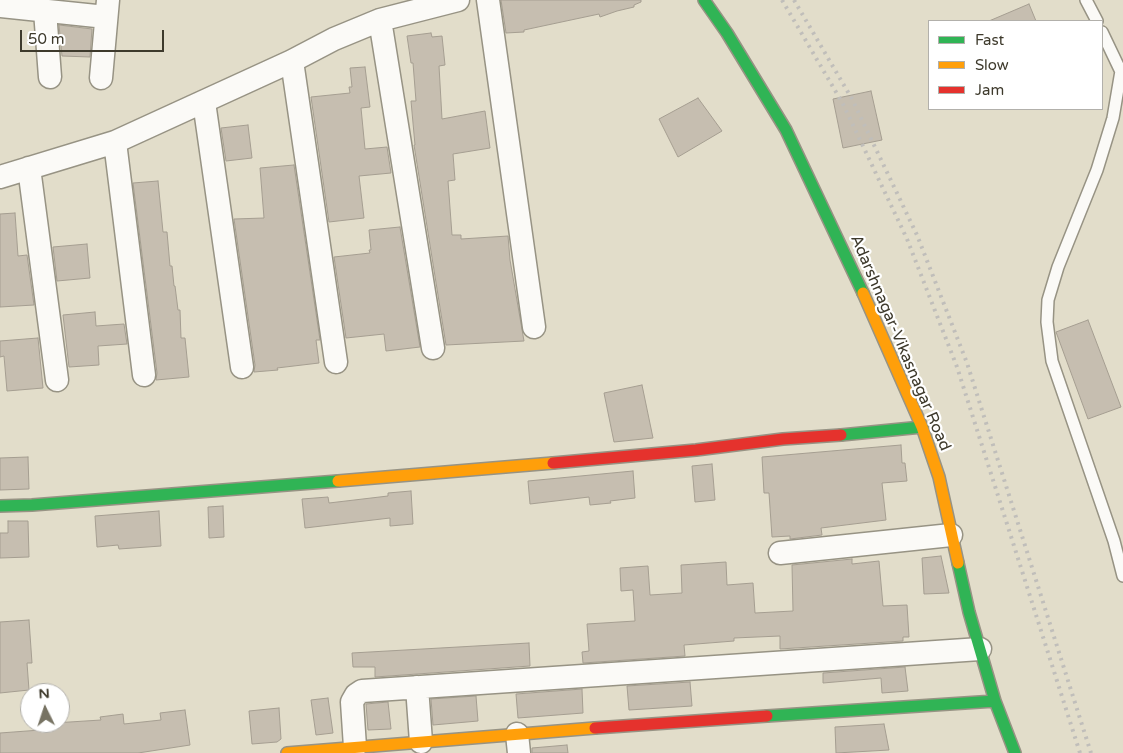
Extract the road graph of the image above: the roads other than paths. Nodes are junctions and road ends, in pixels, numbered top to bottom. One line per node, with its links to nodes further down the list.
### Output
1 (458, 0): 8 (street)
2 (488, 0): 19 (street)
3 (704, 0): 25 (street, Adarshnagar-Vikasnagar Road)
4 (1086, 0): 9 (lane)
5 (0, 6): 7 (street)
6 (107, 8): 7 (street); 14 (street)
7 (45, 11): 13 (street)
8 (380, 20): 11 (street); 20 (street)
9 (1096, 20)
10 (1103, 34): 12 (lane)
11 (292, 61): 15 (street); 21 (street)
12 (1122, 74): 29 (lane)
13 (50, 77)
14 (101, 78)
15 (204, 102): 16 (street); 22 (street)
16 (115, 142): 17 (street); 23 (street)
17 (29, 168): 18 (street); 24 (street)
18 (0, 177)
19 (534, 327)
20 (433, 348)
21 (336, 362)
22 (242, 367)
23 (144, 375)
24 (58, 380)
25 (922, 427): 26 (street); 27 (street, Adarshnagar-Vikasnagar Road)
26 (0, 506)
27 (951, 535): 28 (street); 30 (street, Adarshnagar-Vikasnagar Road)
28 (780, 554)
29 (1123, 576)
30 (980, 650): 31 (street); 32 (street, Adarshnagar-Vikasnagar Road)
31 (417, 687): 33 (street); 35 (street)
32 (995, 701): 34 (street); 37 (street, Adarshnagar-Vikasnagar Road)
33 (421, 742): 34 (street); 35 (street)
34 (518, 743)
35 (355, 747): 36 (street)
36 (287, 753)
37 (1015, 753)

